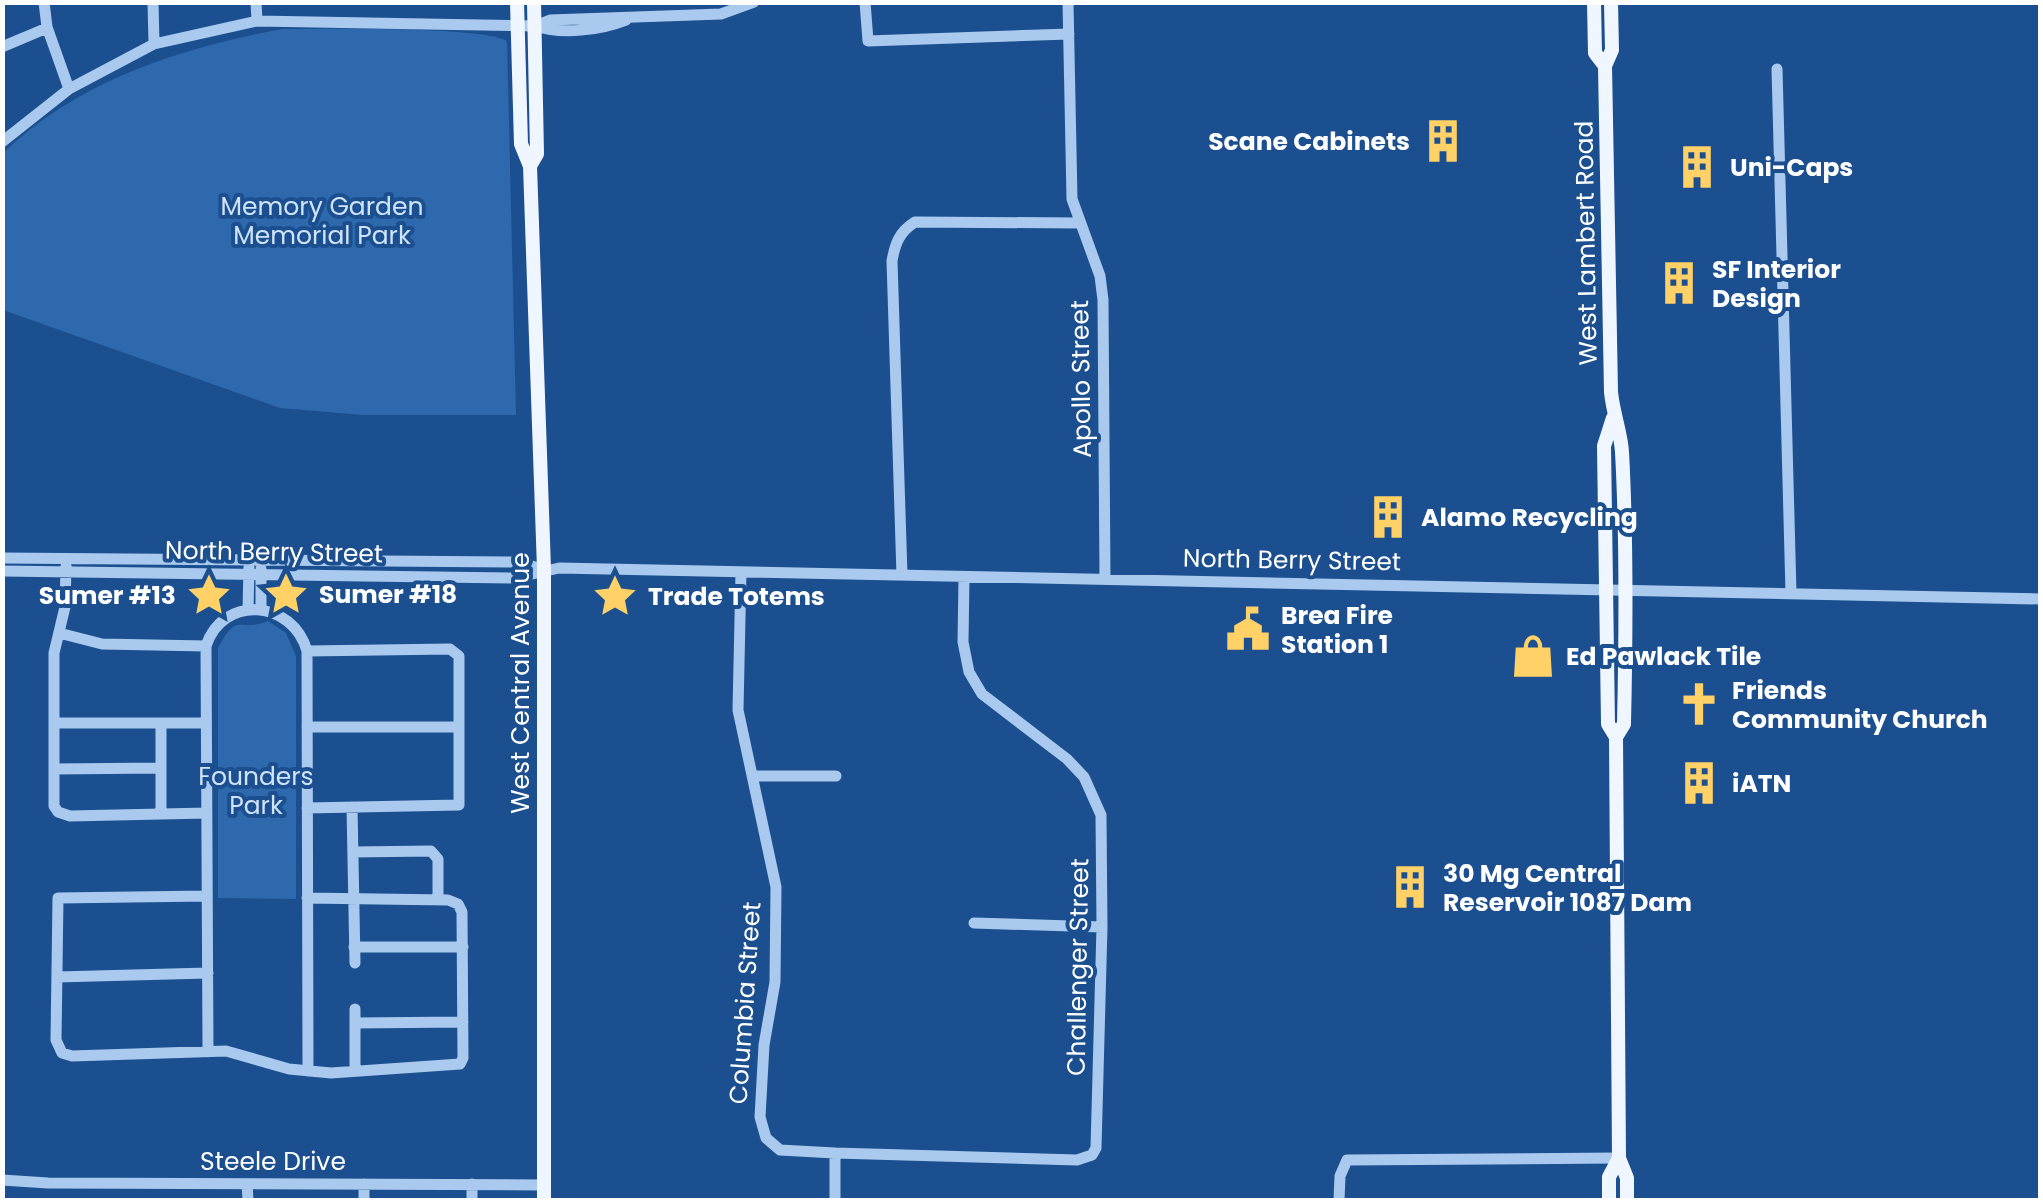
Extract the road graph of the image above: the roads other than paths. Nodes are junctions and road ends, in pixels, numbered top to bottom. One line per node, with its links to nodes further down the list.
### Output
1 (44, 2): 14 (street)
2 (152, 2): 16 (street)
3 (256, 2): 11 (street)
4 (517, 2): 12 (main road, West Central Avenue)
5 (534, 2): 13 (main road, West Central Avenue)
6 (754, 2): 13 (street)
7 (865, 2): 15 (street)
8 (1068, 2): 15 (street, Apollo Street)
9 (1594, 2): 18 (main road, West Lambert Road)
10 (1611, 2): 18 (main road, West Lambert Road)
11 (257, 22): 12 (street); 16 (street)
12 (517, 26): 13 (street); 22 (main road, West Central Avenue)
13 (535, 26): 22 (main road, West Central Avenue)
14 (47, 28): 17 (street); 20 (street)
15 (1069, 34): 23 (street, Apollo Street)
16 (154, 44): 20 (street)
17 (2, 46)
18 (1605, 66): 24 (main road, West Lambert Road)
19 (1777, 68): 38 (street)
20 (69, 88): 21 (street)
21 (2, 142)
22 (530, 166): 28 (main road, West Central Avenue)
23 (1078, 223): 33 (street); 35 (street, Apollo Street)
24 (1613, 418): 36 (main road, West Lambert Road); 37 (main road, West Lambert Road)
25 (66, 556): 26 (street, North Berry Street); 27 (street, North Berry Street); 30 (street)
26 (2, 558)
27 (254, 558): 28 (street, North Berry Street); 32 (street)
28 (544, 570): 31 (street, North Berry Street); 32 (street, North Berry Street); 83 (main road, West Central Avenue)
29 (2, 571): 30 (street, North Berry Street)
30 (65, 571): 32 (street, North Berry Street); 41 (street)
31 (741, 572): 33 (street, North Berry Street); 52 (street, Columbia Street)
32 (255, 574): 40 (street)
33 (902, 576): 34 (street, North Berry Street)
34 (964, 577): 35 (street, North Berry Street); 64 (street, Challenger Street)
35 (1106, 579): 36 (street, North Berry Street)
36 (1608, 590): 37 (street, North Berry Street); 49 (main road, West Lambert Road)
37 (1626, 590): 38 (street, North Berry Street); 49 (main road, West Lambert Road)
38 (1791, 593): 39 (street, North Berry Street)
39 (2040, 599)
40 (254, 610): 42 (street); 43 (street)
41 (58, 634): 42 (street); 44 (street)
42 (206, 646): 46 (street)
43 (306, 650): 47 (street); 48 (street)
44 (54, 723): 45 (street); 51 (street)
45 (162, 723): 46 (street); 50 (street)
46 (206, 723): 56 (street)
47 (307, 727): 48 (street); 55 (street)
48 (459, 727): 54 (street)
49 (1616, 737): 77 (main road, West Lambert Road)
50 (161, 768): 51 (street); 57 (street)
51 (54, 769): 57 (street)
52 (752, 776): 53 (street); 76 (street, Columbia Street)
53 (836, 776)
54 (352, 807): 55 (street); 58 (street)
55 (307, 808): 60 (street)
56 (207, 813): 57 (street); 59 (street)
57 (161, 814)
58 (353, 852): 61 (street); 62 (street)
59 (207, 896): 68 (street); 69 (street)
60 (307, 898): 61 (street); 74 (street)
61 (354, 898): 62 (street); 65 (street)
62 (438, 900): 66 (street)
63 (974, 923): 64 (street)
64 (1102, 927): 76 (street, Challenger Street)
65 (354, 947): 66 (street); 67 (street)
66 (462, 948): 71 (street)
67 (354, 963)
68 (208, 973): 69 (street); 73 (street)
69 (57, 978): 73 (street)
70 (355, 1008): 72 (street)
71 (463, 1022): 72 (street); 75 (street)
72 (355, 1023): 75 (street)
73 (208, 1052): 74 (street)
74 (308, 1070): 75 (street)
75 (355, 1072)
76 (836, 1153): 88 (street)
77 (1619, 1158): 89 (street); 90 (main road, West Lambert Road); 91 (main road, West Lambert Road)
78 (2, 1180): 79 (street, Steele Drive)
79 (130, 1183): 80 (street, Steele Drive); 84 (street)
80 (248, 1184): 81 (street, Steele Drive); 85 (street)
81 (364, 1184): 82 (street, Steele Drive); 86 (street)
82 (472, 1184): 83 (street, Steele Drive); 87 (street)
83 (544, 1193)
84 (130, 1200)
85 (248, 1200)
86 (364, 1200)
87 (472, 1200)
88 (835, 1200)
89 (1339, 1200)
90 (1609, 1200)
91 (1628, 1200)

